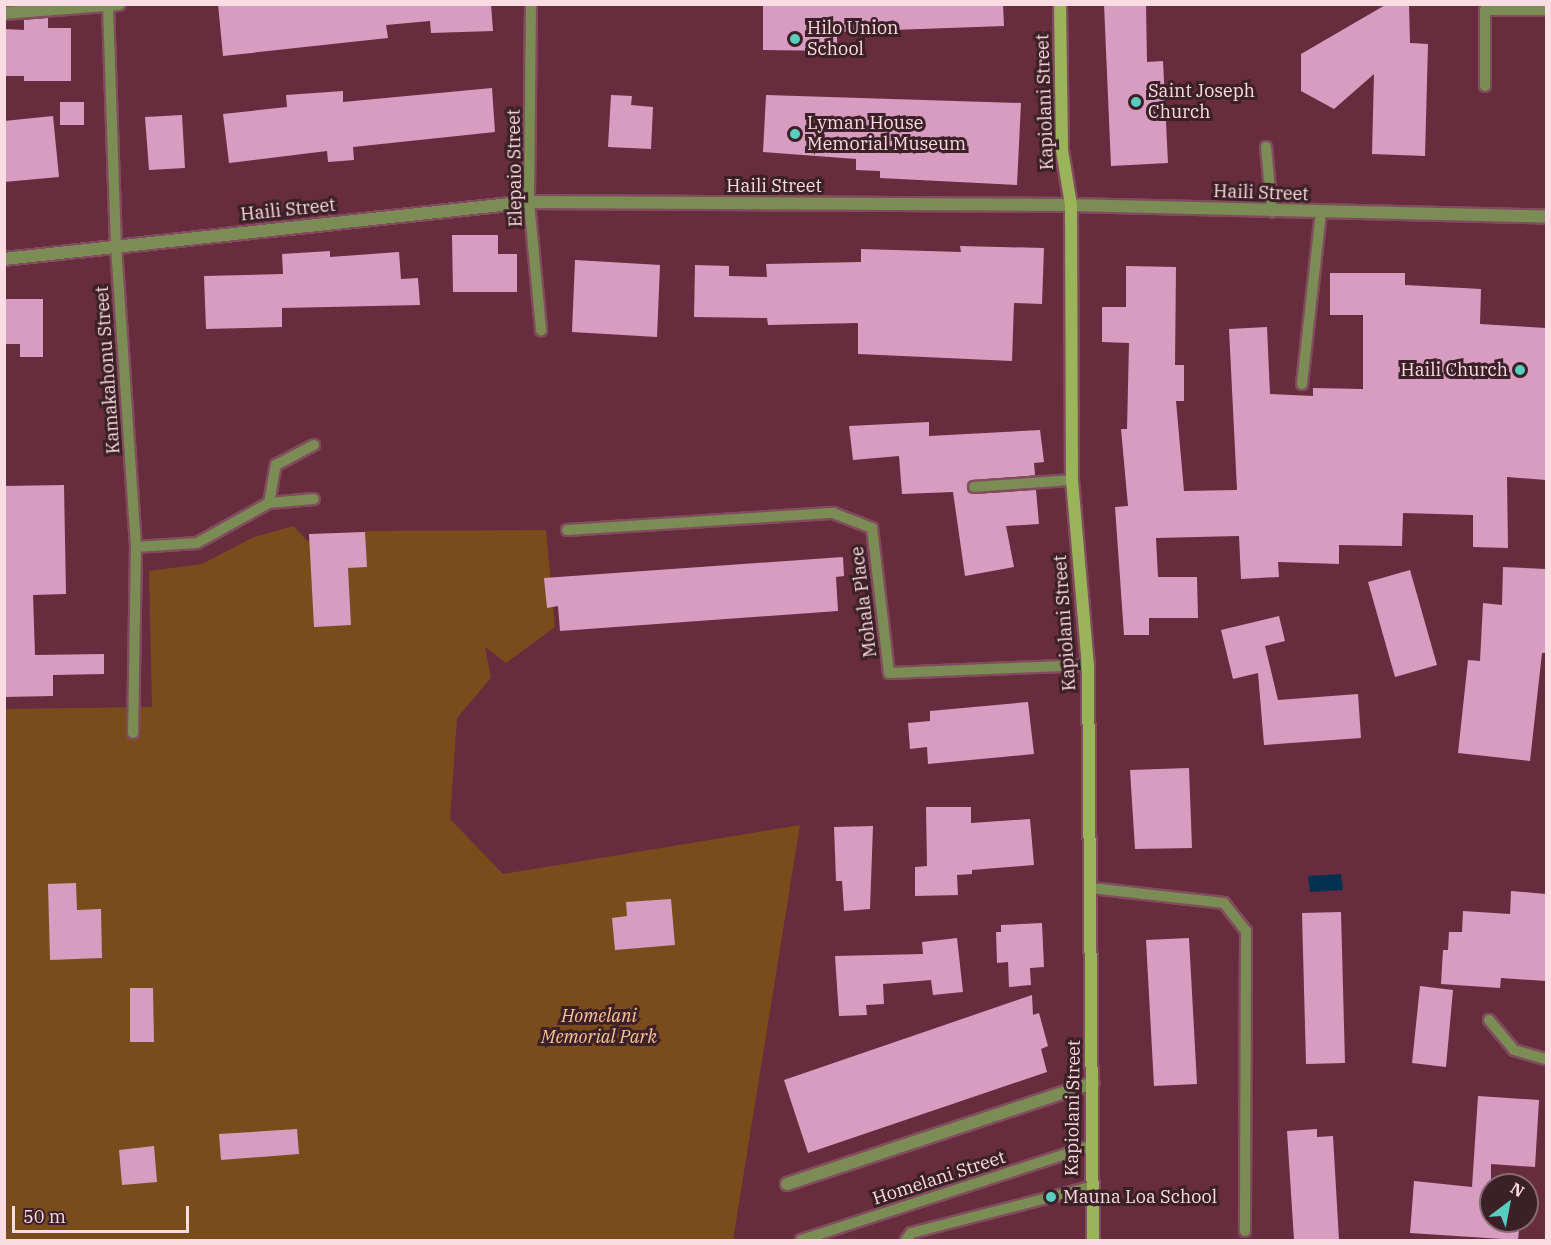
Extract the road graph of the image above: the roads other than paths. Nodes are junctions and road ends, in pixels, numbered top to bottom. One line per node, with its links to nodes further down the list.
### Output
1 (531, 4): 8 (lane, Elepaio Street)
2 (1060, 4): 9 (street, Kapiolani Street)
3 (114, 5): 5 (street); 13 (lane, Kamakahonu Street)
4 (1546, 10): 6 (lane)
5 (4, 13)
6 (1485, 86)
7 (1266, 147): 10 (lane)
8 (529, 202): 9 (street, Haili Street); 13 (street, Haili Street); 15 (lane, Elepaio Street)
9 (1071, 205): 10 (street, Haili Street); 18 (street, Kapiolani Street)
10 (1272, 212): 11 (street, Haili Street)
11 (1321, 213): 12 (street, Haili Street); 16 (lane)
12 (1546, 217)
13 (116, 246): 14 (street, Haili Street); 23 (lane, Kamakahonu Street)
14 (4, 259)
15 (541, 330)
16 (1302, 384)
17 (314, 445): 21 (lane)
18 (1072, 480): 19 (lane); 24 (street, Kapiolani Street)
19 (974, 487)
20 (314, 499): 21 (lane)
21 (269, 503): 23 (lane)
22 (567, 530): 24 (lane, Mohala Place)
23 (136, 547): 25 (lane, Kamakahonu Street)
24 (1088, 665): 26 (street, Kapiolani Street)
25 (132, 733)
26 (1091, 888): 29 (street, Kapiolani Street); 33 (lane)
27 (1489, 1020): 28 (lane)
28 (1546, 1059)
29 (1093, 1083): 30 (street, Kapiolani Street); 31 (street)
30 (1088, 1147): 32 (street, Kapiolani Street); 34 (lane, Homelani Street)
31 (787, 1184)
32 (1090, 1187): 35 (lane); 36 (street, Kapiolani Street)
33 (1245, 1231)
34 (801, 1240)
35 (906, 1240)
36 (1093, 1240)

